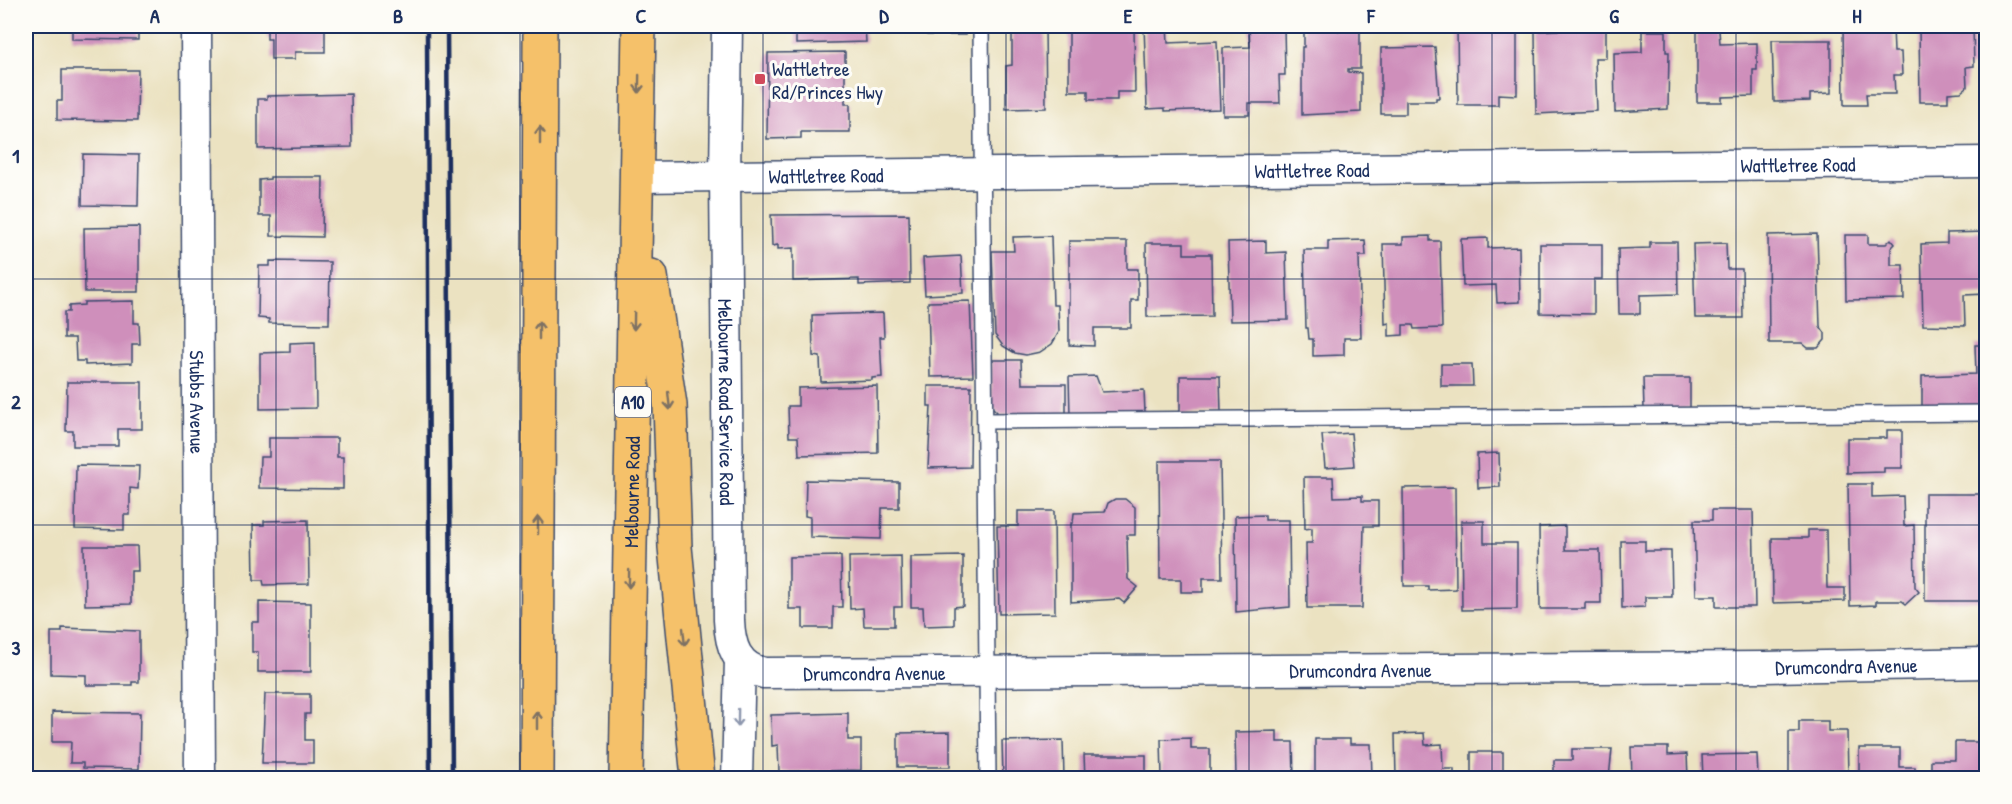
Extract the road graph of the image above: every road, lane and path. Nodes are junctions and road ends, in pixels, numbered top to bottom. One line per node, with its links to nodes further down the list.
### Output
1 (196, 26): 15 (street, Stubbs Avenue)
2 (540, 26): 16 (highway, one-way to 2)
3 (639, 26): 9 (highway, Melbourne Road / A10, one-way to 9)
4 (727, 26): 8 (street, Melbourne Road Service Road)
5 (981, 26): 7 (lane)
6 (1986, 162): 7 (street, Wattletree Road)
7 (982, 171): 8 (street, Wattletree Road); 11 (lane)
8 (725, 176): 9 (street, Wattletree Road); 12 (street, Melbourne Road Service Road)
9 (637, 177): 17 (highway, Melbourne Road / A10, one-way to 17); 18 (highway, one-way to 18)
10 (1986, 413): 11 (lane)
11 (986, 421): 14 (lane)
12 (740, 659): 14 (street, Drumcondra Avenue); 19 (street, Melbourne Road Service Road, one-way to 19)
13 (1986, 663): 14 (street, Drumcondra Avenue)
14 (987, 671): 20 (lane)
15 (200, 778)
16 (537, 778)
17 (626, 778)
18 (698, 778)
19 (737, 778)
20 (988, 778)

